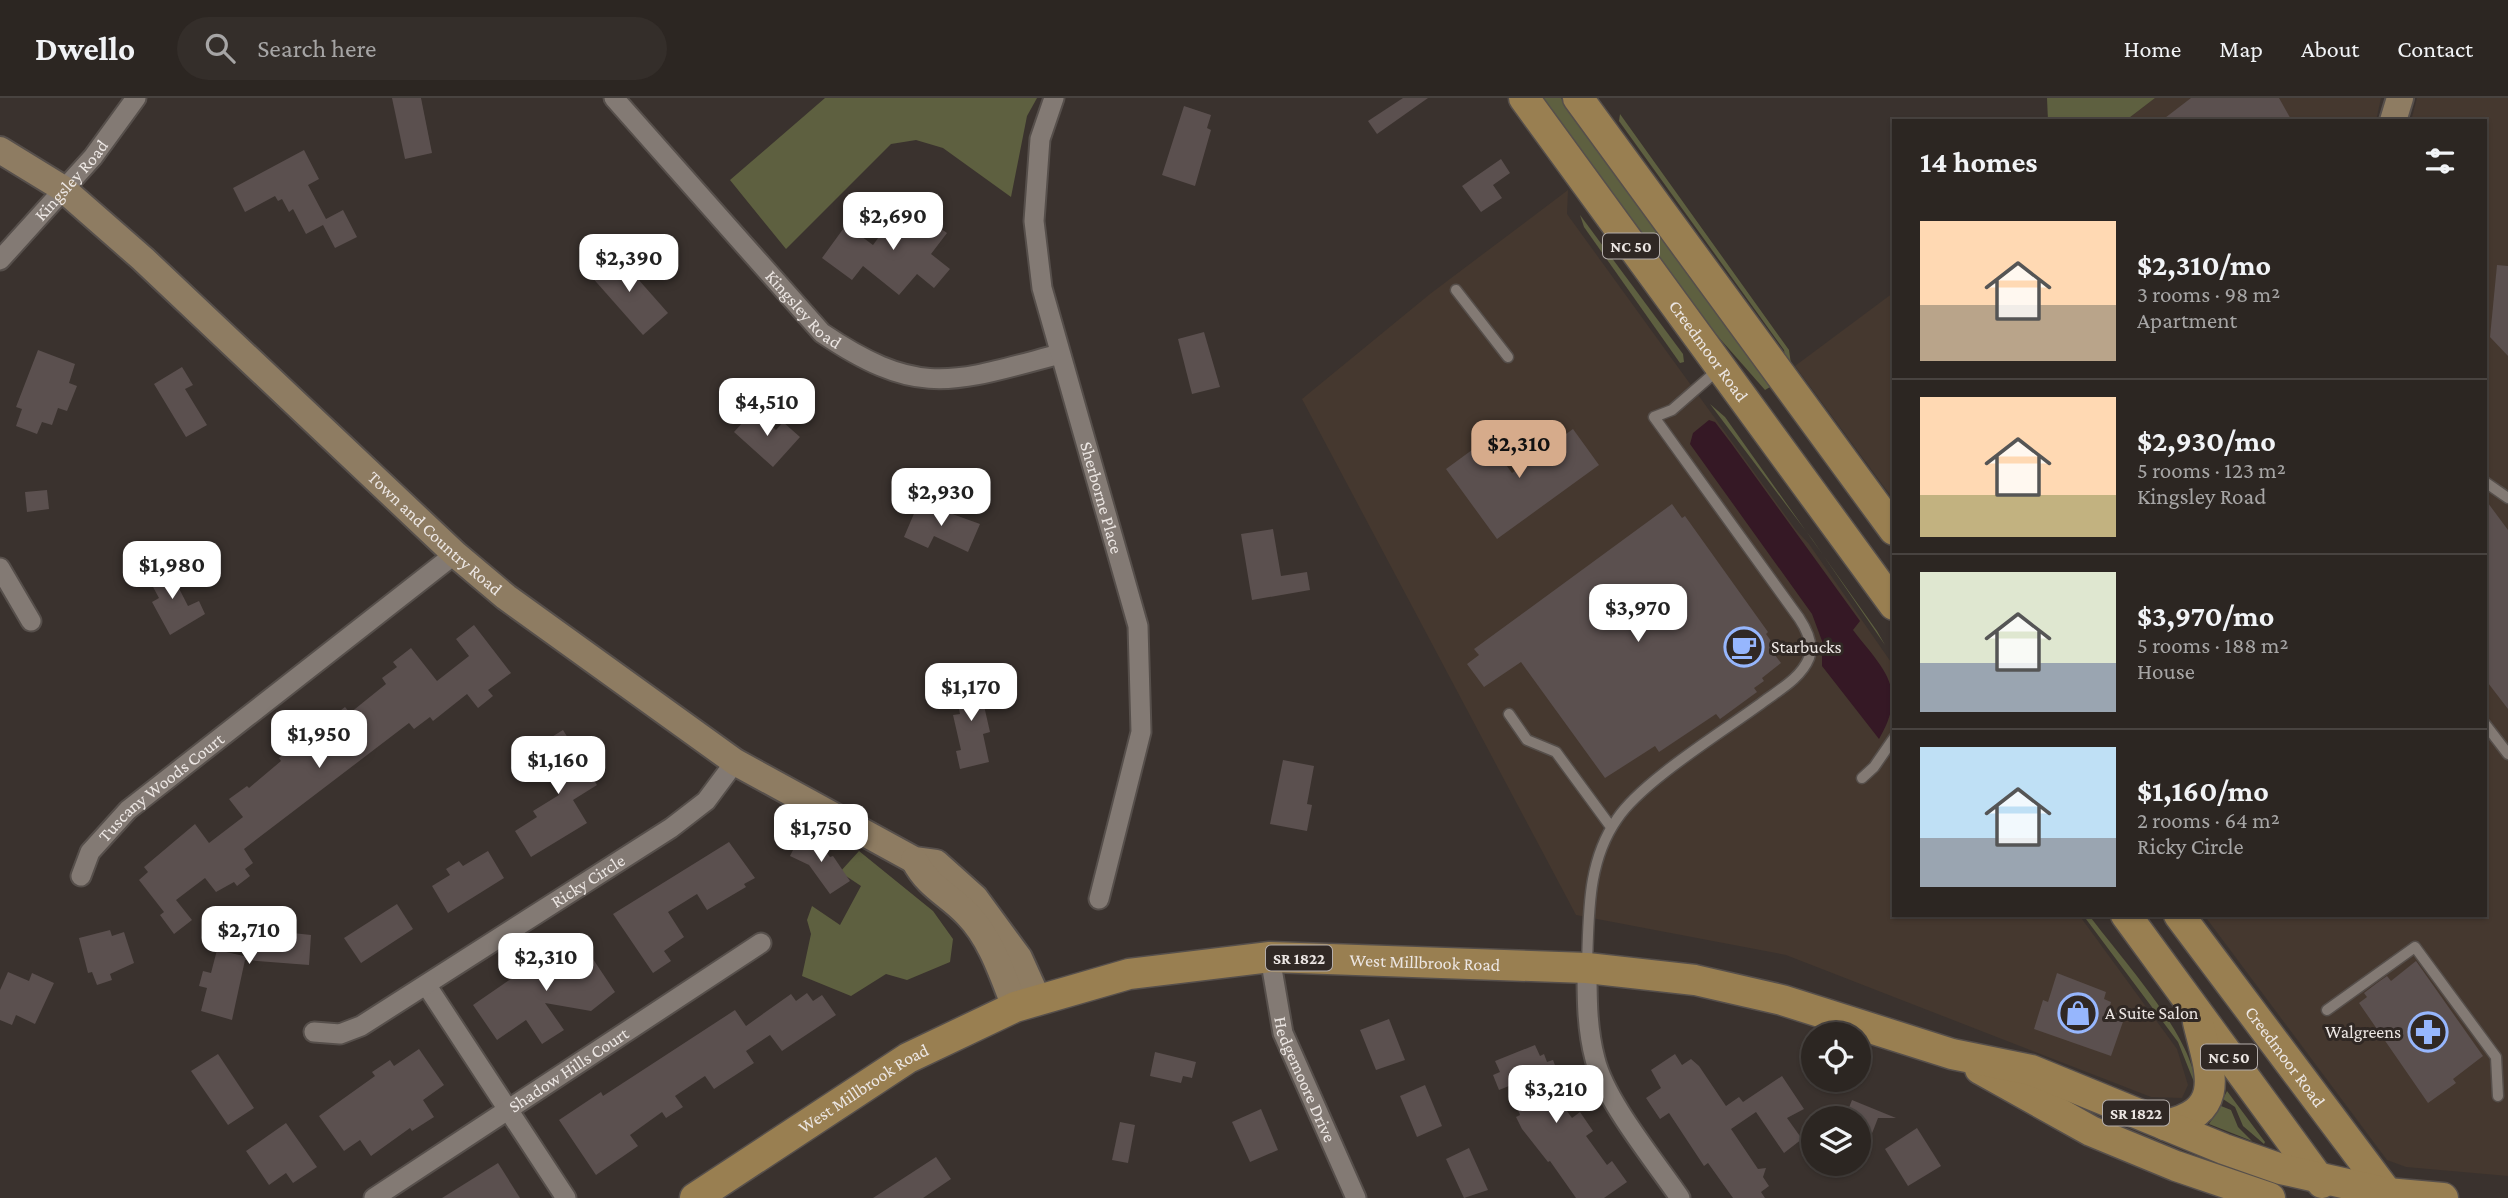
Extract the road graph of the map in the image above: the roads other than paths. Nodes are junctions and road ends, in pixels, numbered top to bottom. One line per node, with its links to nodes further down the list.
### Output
1 (136, 98): 9 (street, Kingsley Road)
2 (614, 98): 12 (street, Kingsley Road)
3 (1054, 98): 12 (street, Sherborne Place)
4 (1524, 98): 14 (main road, Creedmoor Road / NC 50)
5 (1578, 98): 17 (main road, NC 50)
6 (2400, 98): 7 (street)
7 (2394, 119)
8 (0, 150): 9 (street, Town and Country Road)
9 (62, 188): 10 (street, Kingsley Road); 18 (street, Town and Country Road)
10 (0, 260)
11 (1456, 290): 13 (lane)
12 (1060, 354): 30 (street, Sherborne Place)
13 (1508, 357)
14 (1720, 368): 20 (main road, Creedmoor Road / NC 50); 28 (lane)
15 (2487, 483): 16 (lane)
16 (2508, 498)
17 (1892, 527)
18 (455, 554): 26 (street, Town and Country Road); 29 (street, Tuscany Woods Court)
19 (0, 568): 21 (street)
20 (1892, 604)
21 (31, 621)
22 (1509, 714): 28 (lane)
23 (2487, 727): 25 (lane)
24 (1892, 741): 27 (lane)
25 (2508, 754)
26 (735, 762): 36 (street, Ricky Circle); 37 (street, Town and Country Road)
27 (1862, 778)
28 (1611, 827): 35 (lane)
29 (81, 876)
30 (1099, 899)
31 (2127, 917): 39 (main road, NC 50)
32 (2180, 917): 46 (main road, Creedmoor Road / NC 50)
33 (761, 943): 43 (street, Shadow Hills Court)
34 (1270, 957): 35 (main road, West Millbrook Road / SR 1822); 37 (main road, West Millbrook Road / SR 1822); 50 (street, Hedgemoore Drive)
35 (1587, 968): 41 (main road, West Millbrook Road / SR 1822); 51 (street)
36 (427, 986): 40 (street, Ricky Circle); 43 (street)
37 (1027, 1003): 49 (main road, West Millbrook Road / SR 1822)
38 (2328, 1010): 42 (lane)
39 (2196, 1011): 44 (main road); 45 (main road, NC 50)
40 (314, 1032)
41 (1952, 1054): 44 (main road, West Millbrook Road / SR 1822); 52 (main road, West Millbrook Road)
42 (2498, 1096)
43 (508, 1108): 47 (street, Shadow Hills Court); 48 (street)
44 (2165, 1125): 45 (main road, West Millbrook Road / SR 1822)
45 (2326, 1188): 46 (main road, West Millbrook Road / SR 1822)
46 (2389, 1196): 53 (main road, West Millbrook Road / SR 1822)
47 (374, 1198)
48 (566, 1198)
49 (695, 1198)
50 (1356, 1198)
51 (1680, 1198)
52 (2270, 1198)
53 (2443, 1198)

